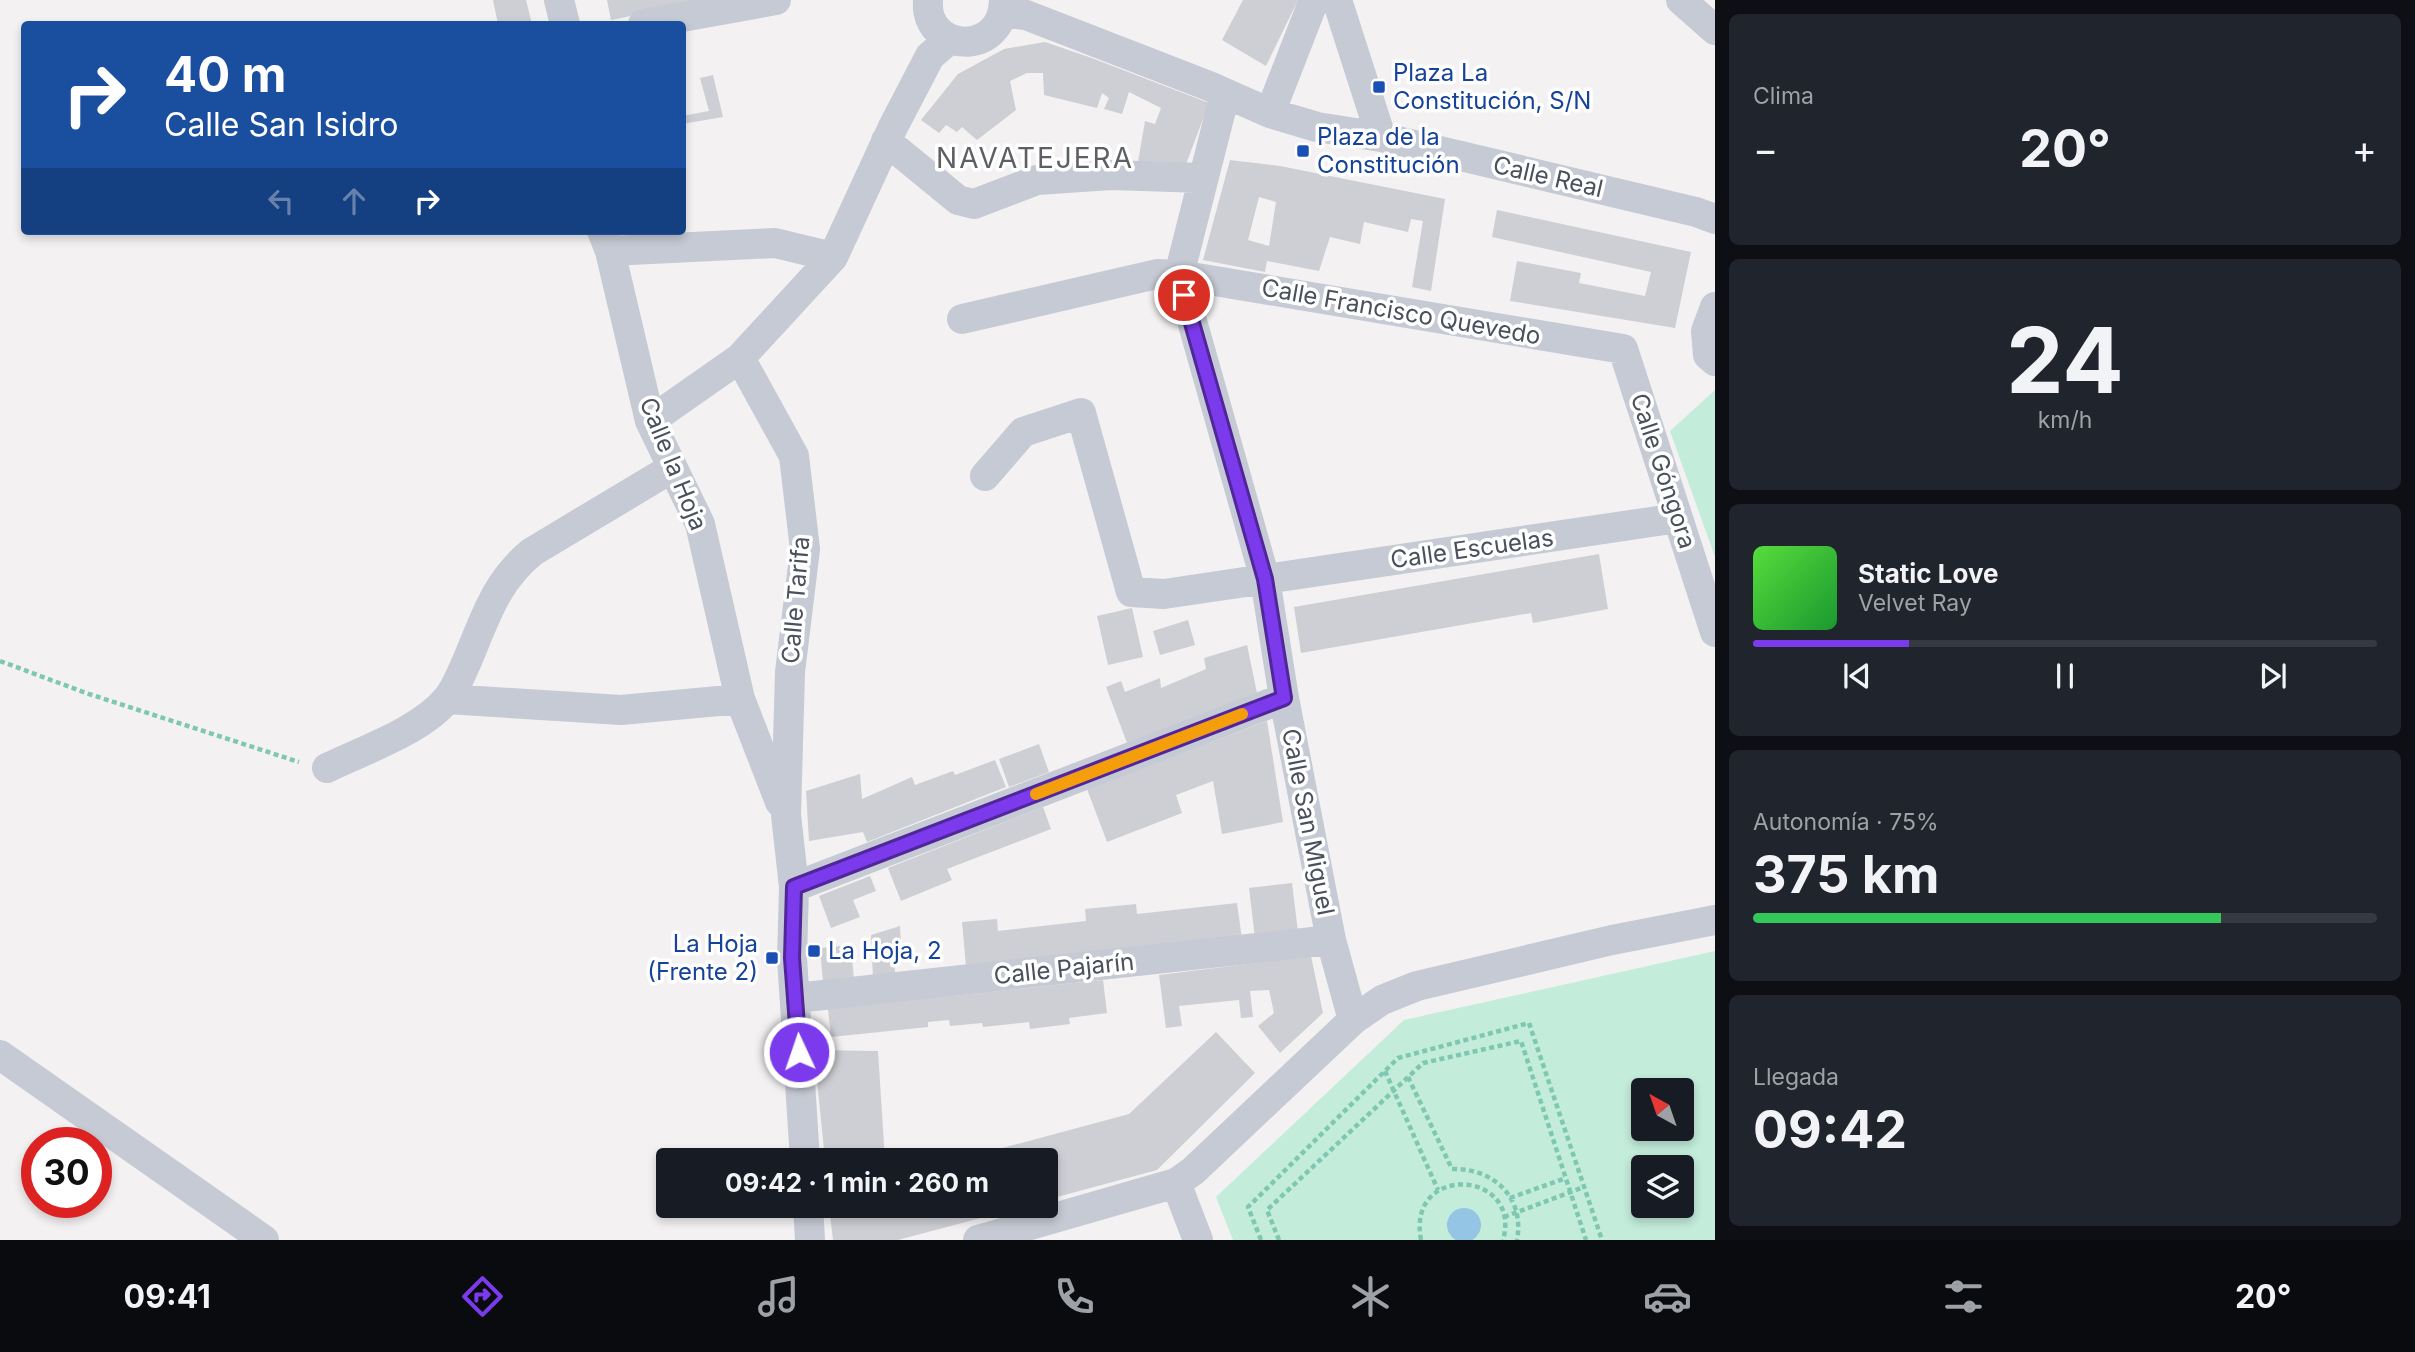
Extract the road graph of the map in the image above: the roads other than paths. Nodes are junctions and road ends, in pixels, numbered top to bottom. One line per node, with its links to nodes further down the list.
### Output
1 (559, 0): 8 (street)
2 (776, 0): 9 (street)
3 (1314, 0): 13 (street)
4 (1338, 0): 14 (street)
5 (1681, 0): 10 (street)
6 (923, 1): 11 (street)
7 (1004, 6): 11 (street); 12 (street)
8 (564, 21)
9 (660, 21)
10 (1715, 30)
11 (950, 39): 15 (street)
12 (1225, 94): 13 (street); 16 (street, Calle San Miguel)
13 (1270, 113): 14 (street)
14 (1381, 137): 17 (street, Calle Real)
15 (886, 141): 16 (street); 19 (street)
16 (1203, 178): 20 (street, Calle San Miguel)
17 (1715, 219)
18 (606, 241): 19 (street); 26 (street, Calle la Hoja)
19 (833, 257): 24 (street)
20 (1179, 275): 22 (street, Calle Francisco Quevedo); 23 (street, Calle Francisco Quevedo); 30 (street, Calle San Miguel)
21 (1715, 307): 25 (street)
22 (962, 319)
23 (1623, 349): 29 (street, Calle Góngora)
24 (740, 358): 26 (street); 36 (street, Calle Tarifa)
25 (1715, 361)
26 (650, 421): 27 (street, Calle la Hoja)
27 (672, 468): 33 (street); 34 (street, Calle la Hoja)
28 (985, 476): 30 (street, Calle Escuelas)
29 (1678, 518): 30 (street, Calle Escuelas); 31 (street, Calle Góngora)
30 (1265, 579): 32 (street, Calle San Miguel)
31 (1715, 632)
32 (1284, 698): 37 (street); 39 (street, Calle San Miguel)
33 (447, 699): 34 (street); 35 (street)
34 (740, 699): 36 (street, Calle la Hoja)
35 (327, 768)
36 (786, 815): 37 (street)
37 (794, 887): 40 (street)
38 (1715, 920): 41 (street)
39 (1331, 940): 40 (street, Calle Pajarín); 41 (street, Calle San Miguel)
40 (796, 998): 43 (street)
41 (1353, 1020): 44 (street)
42 (0, 1055): 46 (street)
43 (804, 1148)
44 (1176, 1183): 48 (street); 49 (street)
45 (809, 1218): 47 (street)
46 (264, 1240)
47 (810, 1240)
48 (978, 1240)
49 (1198, 1240)

